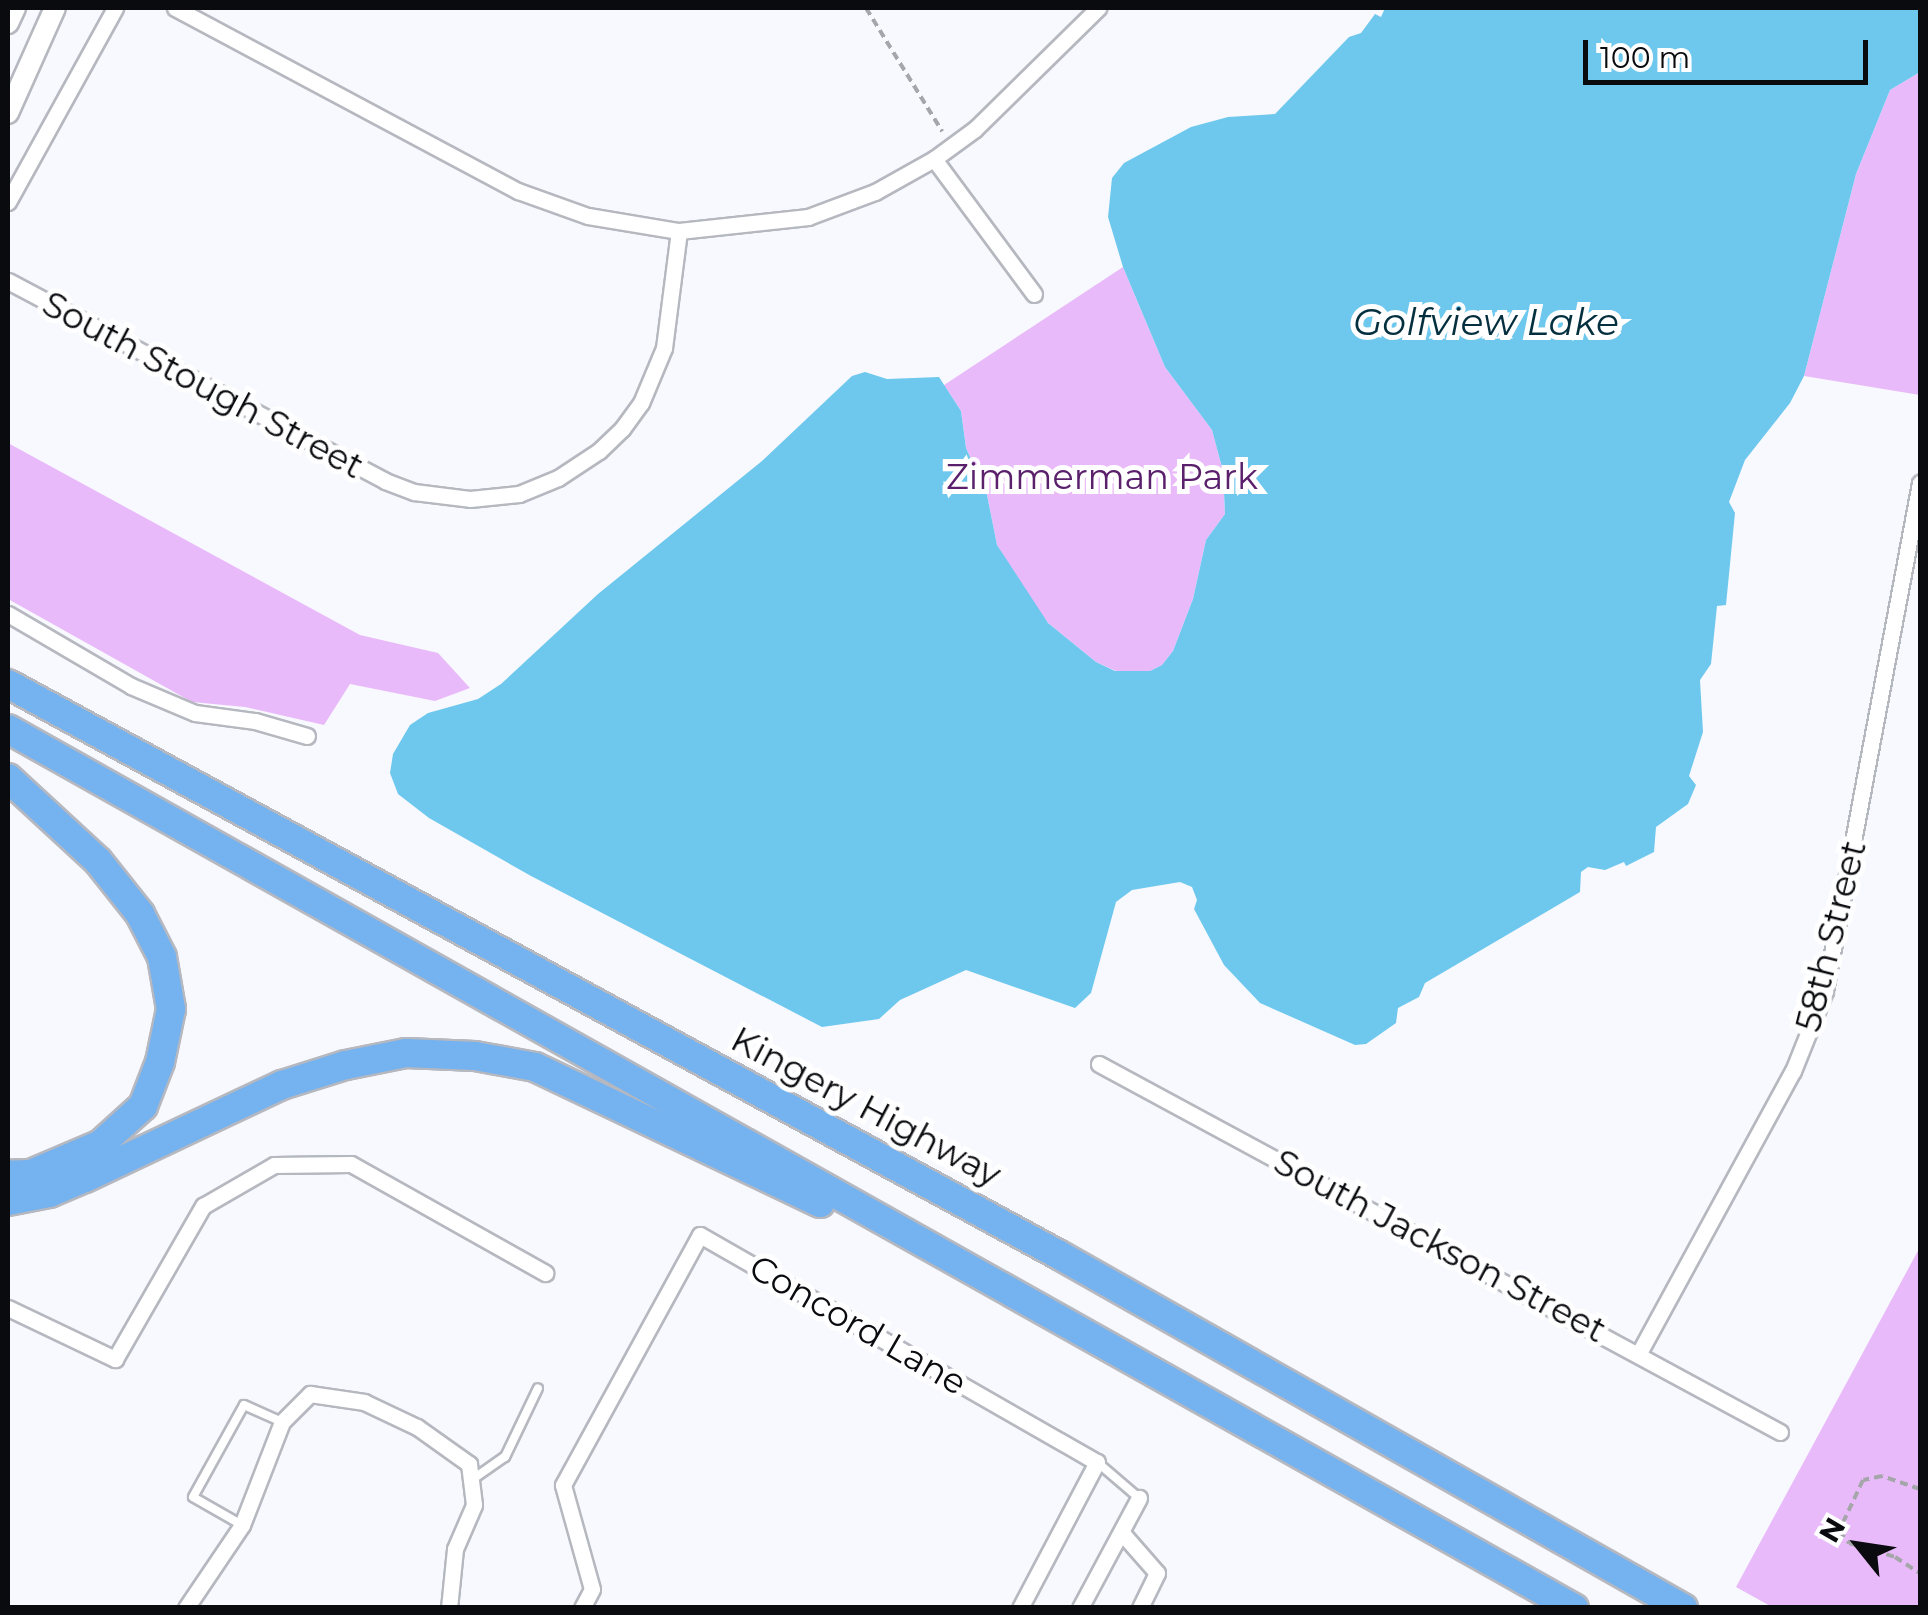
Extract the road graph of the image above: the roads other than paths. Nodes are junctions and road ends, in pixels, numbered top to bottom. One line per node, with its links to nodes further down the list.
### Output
1 (14, 8): 6 (main road)
2 (54, 8): 7 (main road)
3 (116, 8): 9 (street)
4 (175, 8): 10 (street)
5 (1098, 8): 8 (street)
6 (8, 24)
7 (8, 114)
8 (934, 159): 10 (street); 12 (street)
9 (8, 202)
10 (679, 231): 11 (street, South Stough Street)
11 (8, 281)
12 (1034, 294)
13 (1920, 482): 25 (street, 58th Street)
14 (8, 614): 17 (street)
15 (8, 684): 41 (highway, Kingery Highway)
16 (8, 729): 23 (highway)
17 (307, 736)
18 (8, 778): 20 (highway)
19 (1099, 1064): 25 (street, South Jackson Street)
20 (8, 1175)
21 (8, 1202): 23 (highway)
22 (546, 1273): 24 (street)
23 (1036, 1304): 40 (highway)
24 (8, 1308)
25 (1639, 1352): 28 (street, South Jackson Street)
26 (538, 1388): 30 (lane)
27 (282, 1422): 30 (street); 32 (street); 32 (lane)
28 (1780, 1432)
29 (1097, 1462): 31 (lane); 36 (street, Concord Lane); 37 (street)
30 (473, 1479): 35 (street)
31 (1139, 1498): 33 (street)
32 (242, 1525): 34 (street)
33 (1122, 1533): 38 (street); 39 (street)
34 (186, 1608)
35 (449, 1608)
36 (582, 1608)
37 (1020, 1608)
38 (1080, 1608)
39 (1140, 1608)
40 (1574, 1608)
41 (1683, 1608)

